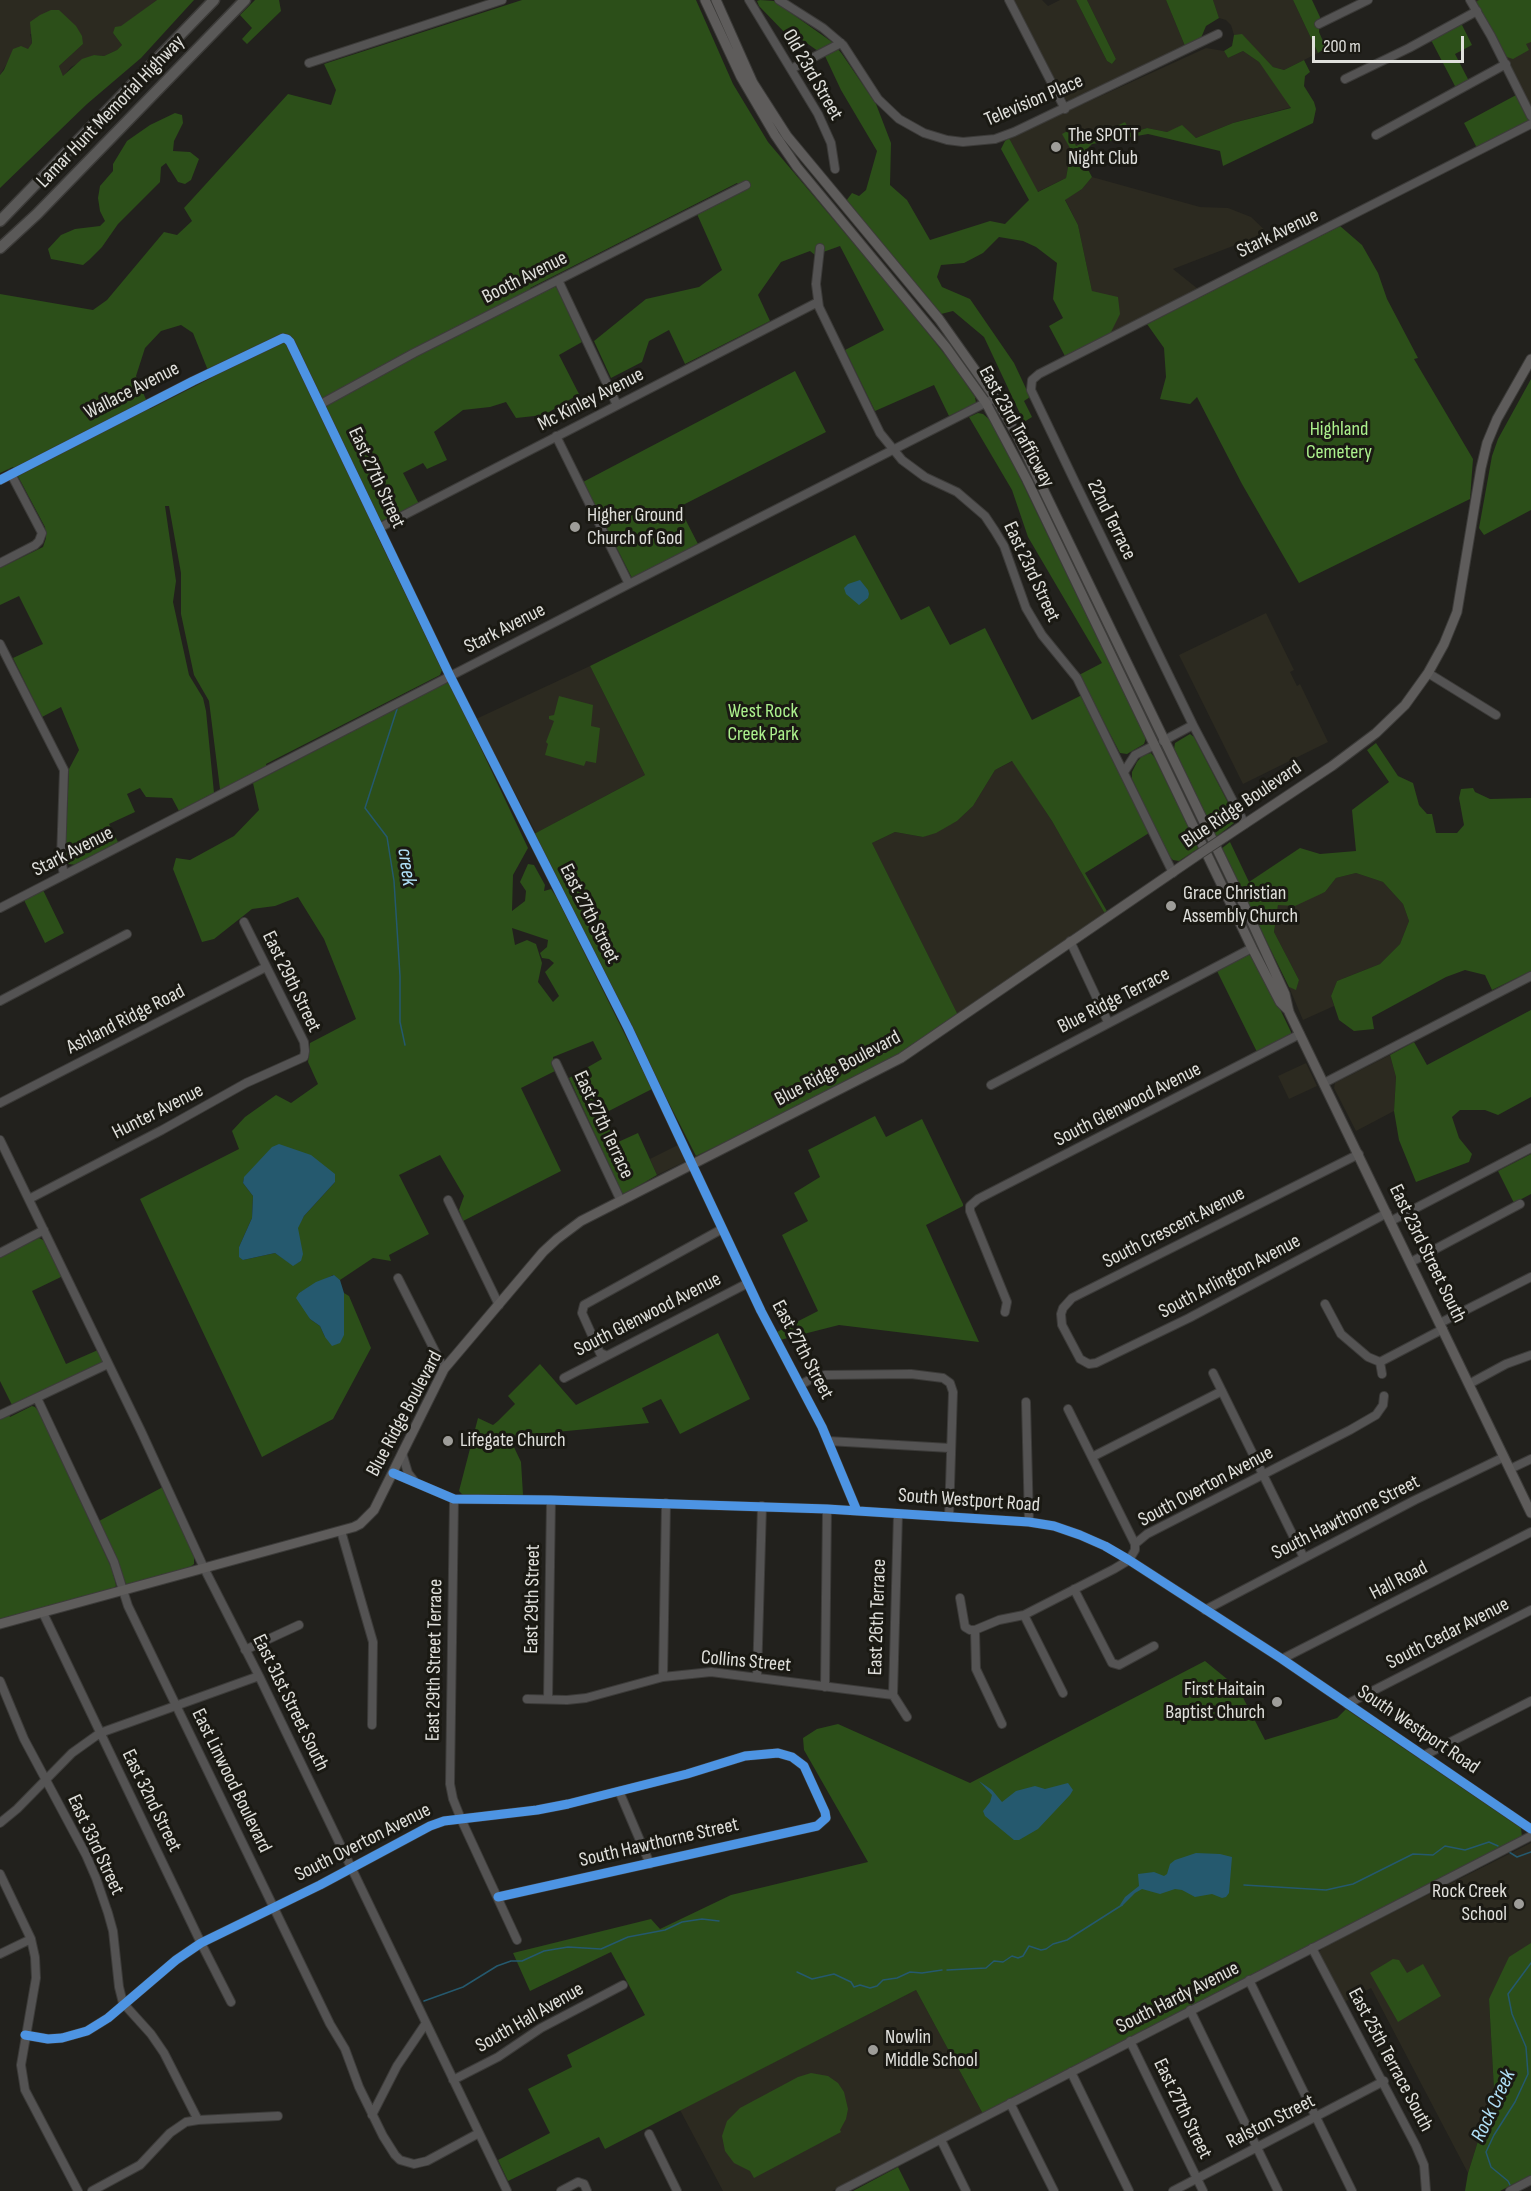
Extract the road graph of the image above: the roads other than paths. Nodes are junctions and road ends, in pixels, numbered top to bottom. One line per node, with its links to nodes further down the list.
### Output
1 (214, 0): 25 (highway, Lamar Hunt Memorial Highway)
2 (245, 0): 26 (highway, Lamar Hunt Memorial Highway)
3 (502, 0): 15 (street)
4 (705, 0): 33 (main road, East 23rd Trafficway)
5 (716, 0): 33 (main road, East 23rd Trafficway)
6 (750, 0): 17 (street, Old 23rd Street)
7 (779, 0): 14 (street, Television Place)
8 (1009, 0): 19 (street)
9 (1368, 0): 12 (street)
10 (1470, 0): 11 (street)
11 (1477, 11): 16 (street); 18 (street)
12 (1319, 24)
13 (1218, 34): 19 (street, Television Place)
14 (841, 43): 17 (street); 19 (street, Television Place)
15 (309, 63)
16 (1506, 64): 20 (street); 22 (street)
17 (791, 69): 23 (street, Old 23rd Street)
18 (1345, 79)
19 (1065, 109)
20 (1531, 116)
21 (1531, 124): 32 (street, Stark Avenue)
22 (1376, 135)
23 (835, 169)
24 (746, 185): 28 (street, Booth Avenue)
25 (0, 220)
26 (0, 248)
27 (820, 248): 29 (street, East 23rd Street)
28 (558, 280): 34 (street, Booth Avenue); 35 (street)
29 (818, 302): 35 (street, Mc Kinley Avenue); 37 (street, East 23rd Street)
30 (283, 338): 34 (street, East 27th Street); 38 (street, Wallace Avenue)
31 (1531, 359): 44 (main road, Blue Ridge Boulevard)
32 (1039, 374): 47 (street, 22nd Terrace)
33 (990, 400): 37 (street, Stark Avenue); 48 (main road, East 23rd Trafficway)
34 (321, 404): 40 (street, East 27th Street)
35 (617, 405): 36 (street, Mc Kinley Avenue)
36 (556, 436): 40 (street, Mc Kinley Avenue); 42 (street)
37 (893, 450): 42 (street, Stark Avenue); 50 (street, East 23rd Street)
38 (11, 474): 39 (street, Wallace Avenue); 41 (street)
39 (0, 480)
40 (379, 528): 45 (street, East 27th Street)
41 (0, 563)
42 (629, 584): 45 (street, Stark Avenue)
43 (0, 645): 54 (street)
44 (1428, 673): 46 (street); 52 (main road, Blue Ridge Boulevard)
45 (450, 676): 54 (street, Stark Avenue); 75 (street, East 27th Street)
46 (1496, 715)
47 (1193, 725): 48 (street); 52 (street)
48 (1159, 743): 49 (street); 55 (main road, East 23rd Trafficway)
49 (1135, 755): 50 (street); 51 (street)
50 (1117, 758): 51 (street, East 23rd Street)
51 (1124, 772): 53 (street, East 23rd Street)
52 (1245, 824): 53 (main road, Blue Ridge Boulevard, bridge)
53 (1173, 873): 59 (main road, Blue Ridge Boulevard)
54 (64, 875): 56 (street, Stark Avenue)
55 (1239, 907): 60 (main road, East 23rd Street South); 64 (main road, East 23rd Street South)
56 (0, 908)
57 (243, 922): 61 (street, East 29th Street)
58 (127, 934): 63 (street)
59 (1070, 941): 65 (street); 75 (main road, Blue Ridge Boulevard)
60 (1252, 948): 64 (main road, East 23rd Street South); 65 (street, Blue Ridge Terrace)
61 (266, 967): 67 (street, East 29th Street); 71 (street, Ashland Ridge Road)
62 (1531, 976): 69 (street)
63 (0, 1001)
64 (1289, 1012): 66 (main road, East 23rd Street South)
65 (1108, 1022): 70 (street, Blue Ridge Terrace)
66 (1300, 1034): 69 (main road, East 23rd Street South); 90 (street, South Glenwood Avenue)
67 (304, 1057): 76 (street, Hunter Avenue)
68 (556, 1063): 78 (street, East 27th Terrace)
69 (1324, 1083): 74 (main road, East 23rd Street South)
70 (991, 1085)
71 (0, 1103)
72 (0, 1140): 76 (street, East 31st Street South)
73 (1531, 1148): 80 (street, South Arlington Avenue)
74 (1359, 1154): 80 (main road, East 23rd Street South); 95 (street, South Crescent Avenue)
75 (693, 1164): 78 (main road, Blue Ridge Boulevard); 81 (street, East 27th Street)
76 (28, 1199): 82 (street, East 31st Street South)
77 (448, 1200): 89 (street)
78 (621, 1201): 89 (main road, Blue Ridge Boulevard)
79 (1520, 1204): 84 (street)
80 (1389, 1217): 84 (main road, East 23rd Street South); 95 (street, South Arlington Avenue)
81 (722, 1229): 87 (street, East 27th Street); 92 (street)
82 (44, 1230): 83 (street); 96 (street, East 31st Street South)
83 (0, 1253)
84 (1411, 1262): 91 (main road, East 23rd Street South)
85 (1531, 1277): 91 (street)
86 (398, 1278): 97 (street)
87 (748, 1283): 92 (street, South Glenwood Avenue); 102 (street, East 27th Street)
88 (1324, 1304): 94 (street)
89 (499, 1305): 97 (main road, Blue Ridge Boulevard)
90 (1005, 1312)
91 (1441, 1326): 94 (street); 101 (main road, East 23rd Street South)
92 (605, 1355): 100 (street, South Glenwood Avenue)
93 (1531, 1355): 101 (street)
94 (1380, 1362): 99 (street)
95 (1086, 1363)
96 (108, 1364): 105 (street); 134 (street, East 31st Street South)
97 (444, 1369): 111 (main road, Blue Ridge Boulevard)
98 (1213, 1373): 103 (street)
99 (1382, 1374)
100 (564, 1378)
101 (1469, 1384): 113 (main road, East 23rd Street South)
102 (800, 1385): 109 (street, East 27th Street); 110 (street)
103 (1222, 1391): 112 (street); 117 (street)
104 (1384, 1396): 117 (street, South Overton Avenue)
105 (37, 1398): 108 (street); 136 (street, East Linwood Boulevard)
106 (1026, 1402): 128 (street)
107 (1068, 1409): 112 (street)
108 (0, 1415)
109 (828, 1441): 110 (street); 124 (street, East 27th Street)
110 (950, 1448): 127 (street)
111 (402, 1453): 116 (main road, Blue Ridge Boulevard); 118 (street)
112 (1092, 1457): 131 (street)
113 (1504, 1457): 115 (main road, East 23rd Street South); 132 (street, South Hawthorne Street)
114 (1531, 1459): 115 (street)
115 (1510, 1469): 125 (main road, East 23rd Street South)
116 (393, 1473): 118 (street, South Westport Road); 129 (main road, Blue Ridge Boulevard)
117 (1264, 1474): 131 (street, South Overton Avenue); 132 (street)
118 (416, 1484): 119 (street, South Westport Road)
119 (454, 1499): 120 (street, South Westport Road); 167 (street, East 29th Street Terrace)
120 (551, 1500): 121 (street, South Westport Road); 156 (street, East 29th Street)
121 (666, 1503): 122 (street, South Westport Road); 149 (street)
122 (762, 1506): 123 (street, South Westport Road); 150 (street)
123 (827, 1509): 124 (street, South Westport Road); 152 (street)
124 (857, 1511): 126 (street, South Westport Road)
125 (1531, 1513)
126 (898, 1514): 127 (street, South Westport Road); 154 (street, East 26th Terrace)
127 (949, 1517): 128 (street, South Westport Road)
128 (1029, 1522): 133 (street, South Westport Road)
129 (341, 1531): 134 (main road, Blue Ridge Boulevard); 162 (street)
130 (1531, 1532): 147 (street, Hall Road)
131 (1135, 1544): 133 (street, South Overton Avenue)
132 (1304, 1558): 138 (street, South Hawthorne Street)
133 (1129, 1560): 135 (street); 138 (street, South Westport Road)
134 (204, 1568): 136 (main road, Blue Ridge Boulevard); 146 (street, East 31st Street South)
135 (1074, 1589): 141 (street); 145 (street)
136 (123, 1592): 140 (main road, Blue Ridge Boulevard); 159 (street, East Linwood Boulevard)
137 (960, 1598): 144 (street)
138 (1205, 1610): 147 (street, South Westport Road)
139 (1531, 1610): 158 (street, South Cedar Avenue)
140 (43, 1613): 142 (main road, Blue Ridge Boulevard); 163 (street, East 32nd Street)
141 (1024, 1615): 144 (street); 153 (street)
142 (0, 1624)
143 (299, 1625): 146 (street)
144 (975, 1630): 161 (street)
145 (1154, 1646)
146 (245, 1650): 148 (street, East 31st Street South)
147 (1282, 1659): 158 (street, South Westport Road)
148 (259, 1676): 159 (street); 173 (street, East 31st Street South)
149 (663, 1677): 150 (street, Collins Street); 156 (street, Collins Street)
150 (757, 1678): 152 (street, Collins Street)
151 (0, 1681): 165 (street, East 33rd Street)
152 (825, 1687): 154 (street, Collins Street)
153 (1063, 1693)
154 (893, 1695): 160 (street, East 26th Terrace)
155 (527, 1699): 156 (street, Collins Street)
156 (548, 1699)
157 (1531, 1701): 164 (street)
158 (1347, 1704): 164 (street, South Westport Road)
159 (176, 1705): 163 (street); 176 (street, East Linwood Boulevard)
160 (907, 1717)
161 (1002, 1724)
162 (372, 1725)
163 (100, 1733): 165 (street); 179 (street, East 32nd Street)
164 (1423, 1756): 170 (street, South Westport Road)
165 (46, 1779): 169 (street); 185 (street, East 33rd Street)
166 (619, 1791): 167 (street, South Overton Avenue); 168 (street, South Overton Avenue); 172 (street)
167 (461, 1819): 173 (street, South Overton Avenue); 175 (street, East 29th Street Terrace)
168 (825, 1819): 172 (street, South Hawthorne Street)
169 (0, 1823)
170 (1531, 1829)
171 (1531, 1836): 180 (street, South Hardy Avenue)
172 (650, 1864): 175 (street, South Hawthorne Street)
173 (351, 1868): 176 (street, South Overton Avenue); 187 (street, East 31st Street South)
174 (0, 1874): 177 (street)
175 (498, 1897): 178 (street, East 29th Street Terrace)
176 (274, 1907): 179 (street, South Overton Avenue); 194 (street, East Linwood Boulevard)
177 (31, 1939): 181 (street); 188 (street)
178 (517, 1940)
179 (201, 1943): 184 (street, East 32nd Street); 185 (street, South Overton Avenue)
180 (1312, 1948): 182 (street, South Hardy Avenue); 192 (street, East 25th Terrace South)
181 (0, 1954)
182 (1249, 1980): 186 (street, South Hardy Avenue); 196 (street)
183 (623, 1985): 191 (street, South Hall Avenue)
184 (231, 2002)
185 (123, 2003): 188 (street, South Overton Avenue); 197 (street, East 33rd Street)
186 (1190, 2010): 189 (street, South Hardy Avenue); 201 (street)
187 (426, 2023): 191 (street, East 31st Street South); 194 (street)
188 (26, 2035): 204 (street)
189 (1130, 2041): 190 (street, South Hardy Avenue); 202 (street, East 27th Street)
190 (1071, 2072): 193 (street, South Hardy Avenue); 213 (street)
191 (453, 2080): 198 (street, East 31st Street South)
192 (1384, 2082): 196 (street, Ralston Street); 218 (street, East 25th Terrace South)
193 (1010, 2103): 200 (street, South Hardy Avenue); 212 (street)
194 (372, 2115): 198 (street, East Linwood Boulevard)
195 (278, 2116): 197 (street)
196 (1316, 2117): 201 (street, Ralston Street); 217 (street)
197 (198, 2120): 205 (street)
198 (479, 2133): 206 (street, East 31st Street South)
199 (649, 2134): 209 (street)
200 (940, 2140): 210 (street, South Hardy Avenue); 211 (street)
201 (1257, 2148): 202 (street, Ralston Street); 216 (street)
202 (1197, 2178): 214 (street, Ralston Street); 215 (street, East 27th Street)
203 (1530, 2181): 219 (street)
204 (78, 2191)
205 (92, 2191)
206 (507, 2191)
207 (561, 2191): 208 (street)
208 (587, 2191)
209 (677, 2191)
210 (840, 2191)
211 (966, 2191)
212 (1053, 2191)
213 (1129, 2191)
214 (1173, 2191)
215 (1203, 2191)
216 (1278, 2191)
217 (1352, 2191)
218 (1426, 2191)
219 (1510, 2191)

